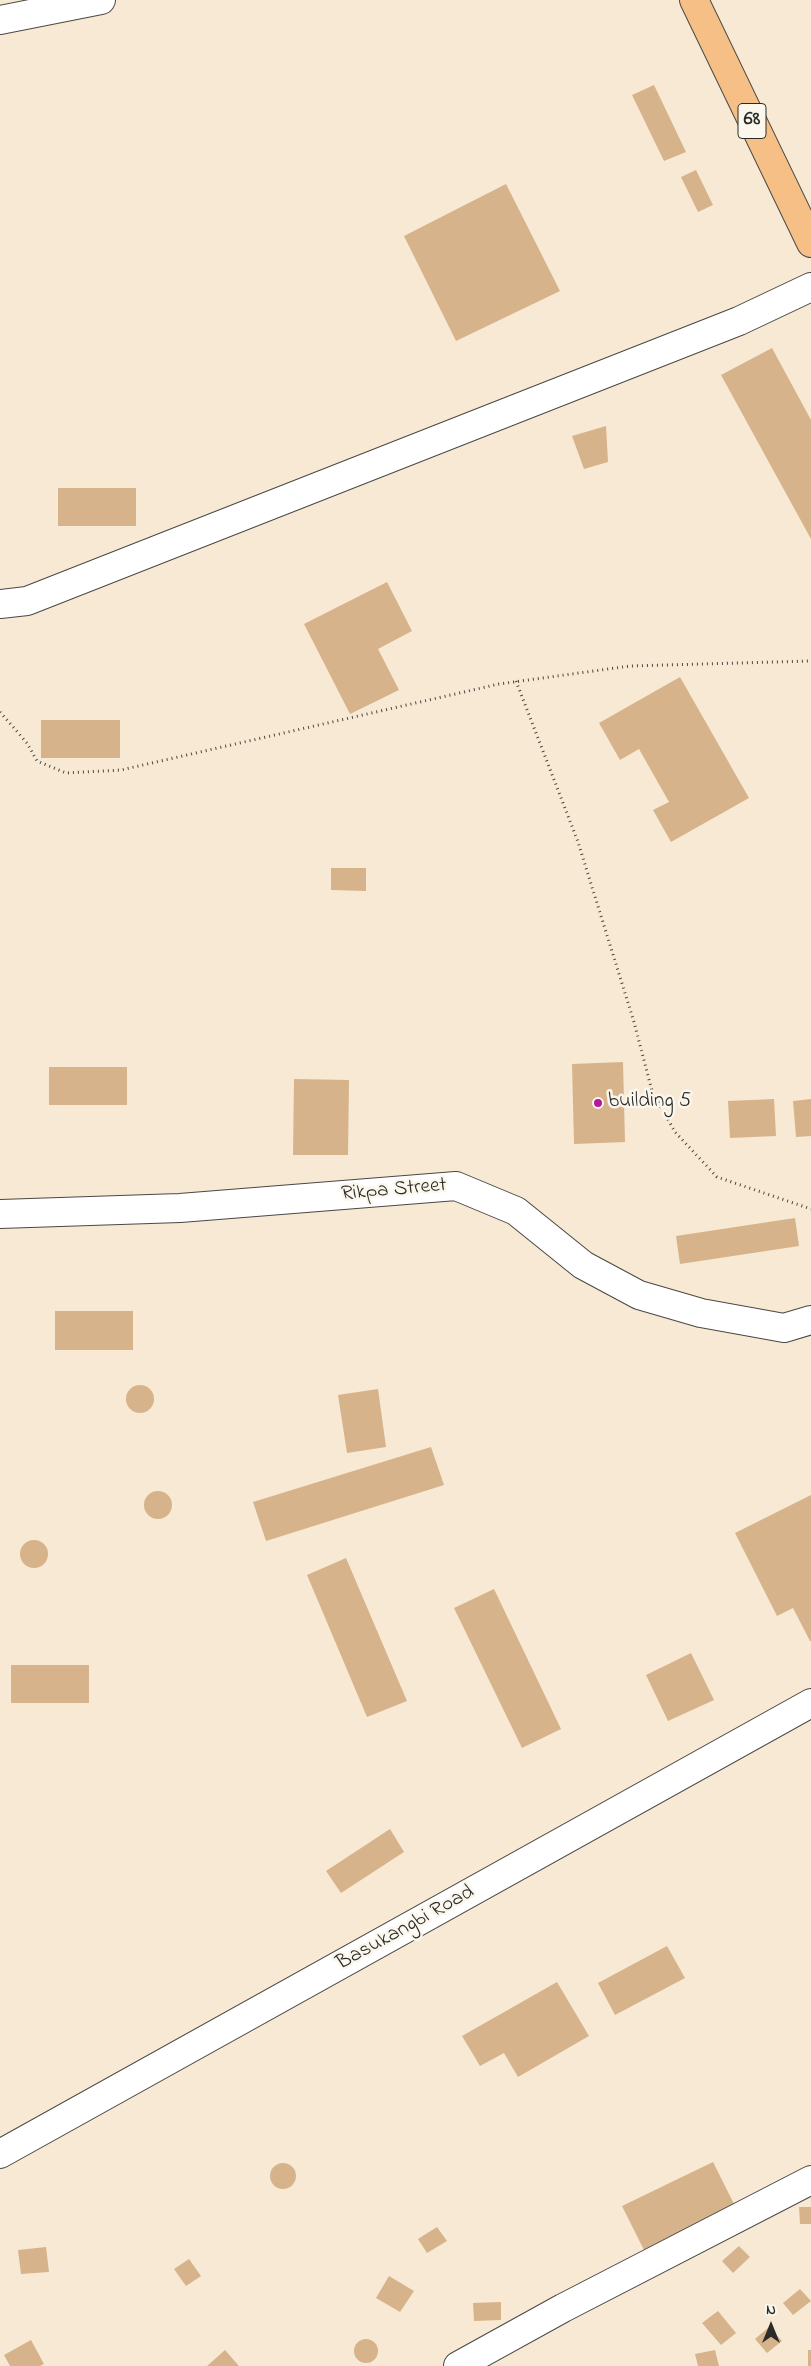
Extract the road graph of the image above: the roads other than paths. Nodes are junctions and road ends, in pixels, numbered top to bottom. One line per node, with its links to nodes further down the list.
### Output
1 (101, 0): 3 (street)
2 (694, 0): 4 (main road, 68)
3 (0, 20)
4 (811, 243)
5 (811, 287): 6 (street)
6 (0, 604)
7 (0, 1214): 8 (street, Rikpa Street)
8 (811, 1320)
9 (811, 1703): 10 (street, Basukangbi Road)
10 (0, 2154)
11 (811, 2180): 12 (street)
12 (458, 2366)

